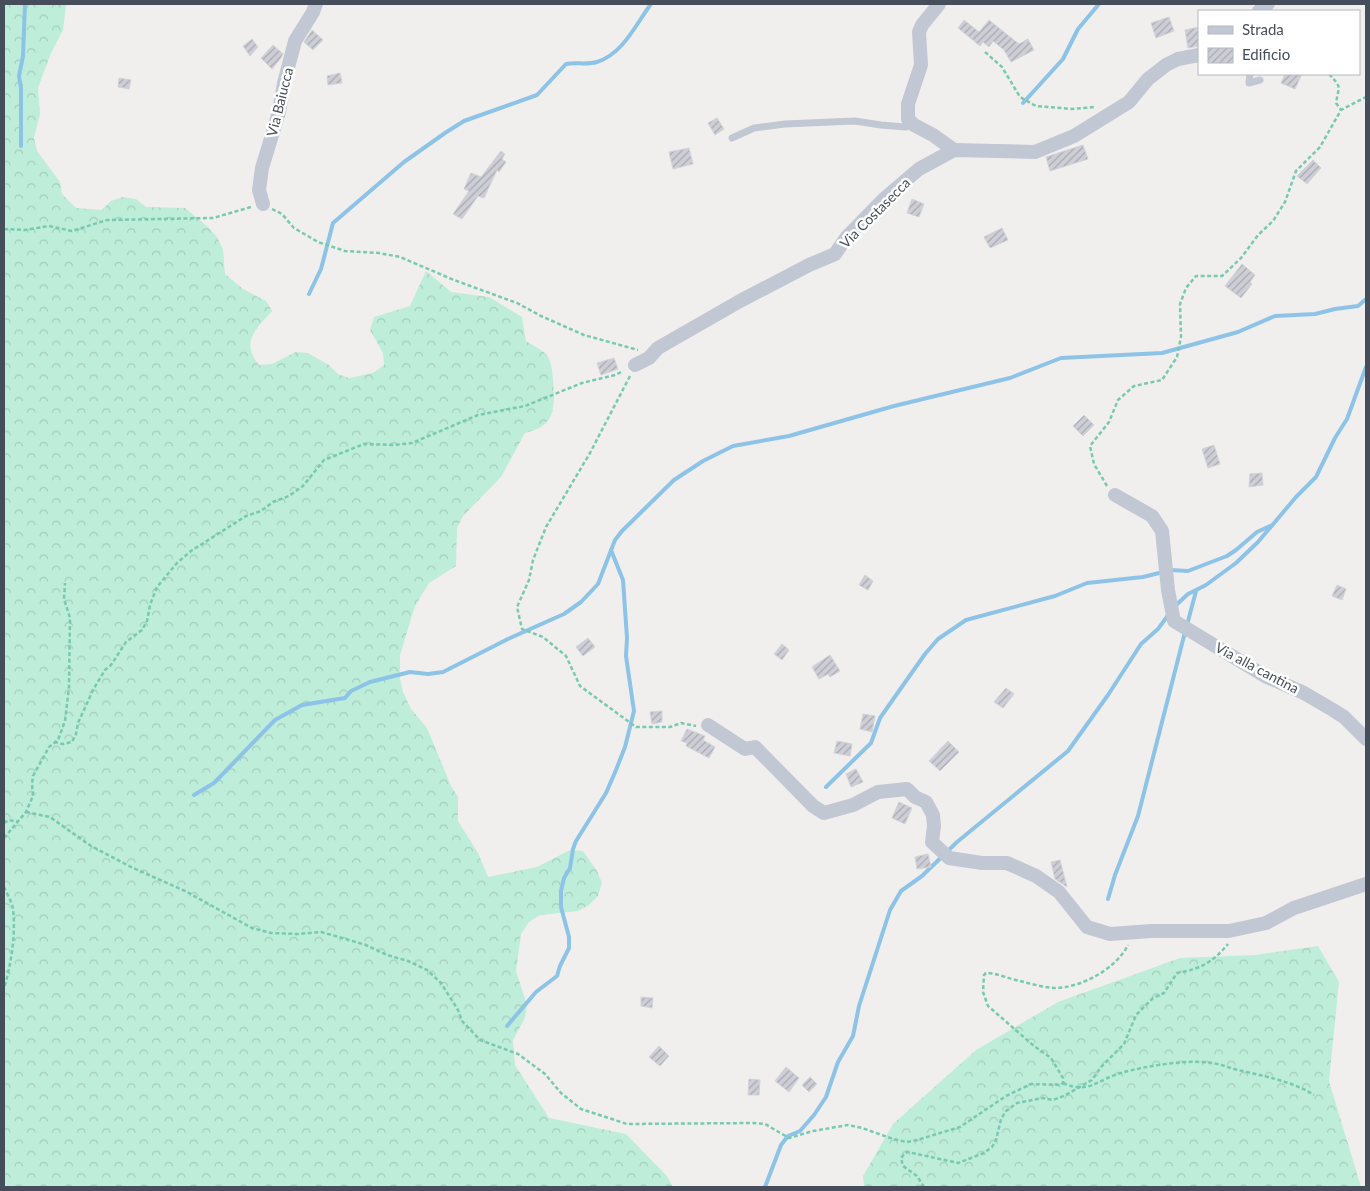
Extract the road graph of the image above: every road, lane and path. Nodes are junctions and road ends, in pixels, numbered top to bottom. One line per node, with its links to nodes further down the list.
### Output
1 (316, 4): 14 (street, Via Baiucca)
2 (939, 4): 11 (street)
3 (986, 52): 9 (path)
4 (1198, 55): 13 (street, Via Costasecca)
5 (1250, 75): 7 (lane)
6 (1330, 75): 10 (path)
7 (1260, 80)
8 (1366, 97): 10 (path)
9 (1098, 106)
10 (1341, 110): 18 (path)
11 (914, 124): 12 (lane); 13 (street)
12 (732, 138)
13 (954, 150): 16 (street, Via Costasecca)
14 (263, 204): 15 (path); 16 (path)
15 (4, 229)
16 (649, 358): 17 (street, Via Costasecca)
17 (635, 365): 20 (path); 22 (path)
18 (1115, 495): 21 (street, Via alla cantina)
19 (65, 583): 22 (path)
20 (708, 725): 30 (street)
21 (1364, 737)
22 (54, 742): 23 (path)
23 (26, 812): 24 (path); 32 (path)
24 (18, 822): 25 (path); 26 (path)
25 (4, 823)
26 (4, 838)
27 (1366, 884): 29 (street)
28 (4, 887): 31 (path)
29 (1246, 928): 30 (street); 33 (path)
30 (1135, 931): 32 (path)
31 (4, 989)
32 (1063, 1083): 33 (path)
33 (1078, 1088): 34 (path); 35 (path)
34 (1314, 1096)
35 (924, 1187)

